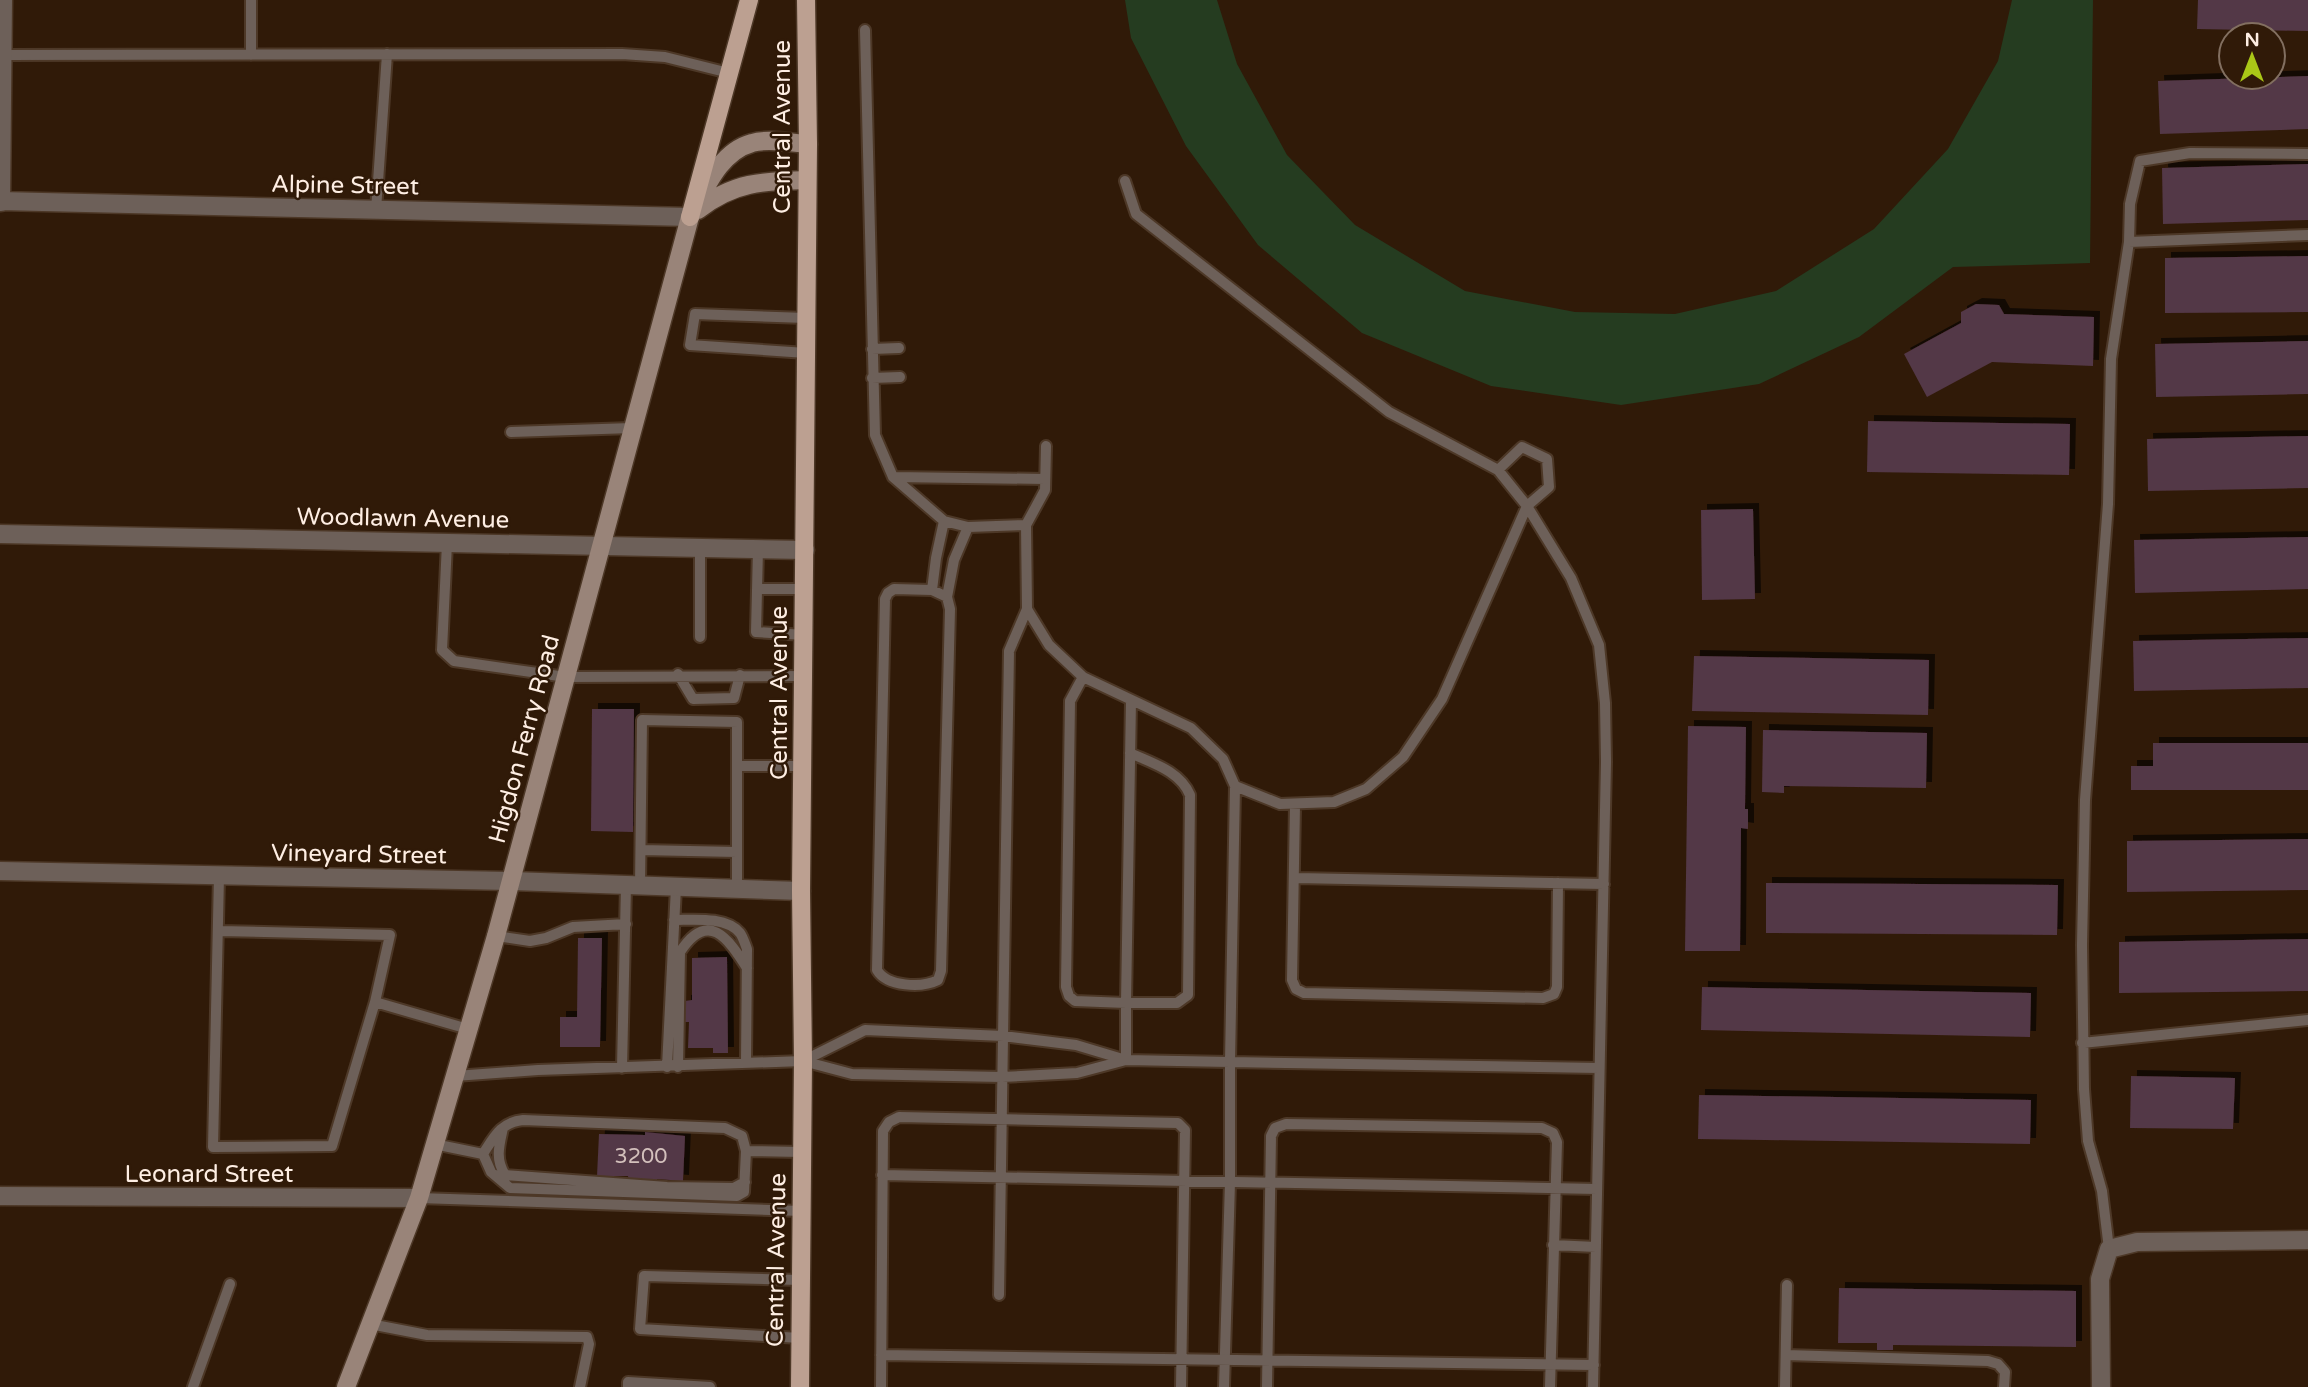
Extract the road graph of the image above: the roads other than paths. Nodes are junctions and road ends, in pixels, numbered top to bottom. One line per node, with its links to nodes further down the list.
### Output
1 (3, 0): 7 (street)
2 (251, 0): 8 (lane)
3 (749, 0): 9 (main road)
4 (806, 0): 10 (main road, Central Avenue)
5 (865, 30): 21 (lane)
6 (387, 54): 8 (lane); 9 (lane); 15 (lane)
7 (3, 55): 8 (lane); 14 (street)
8 (251, 55)
9 (729, 73): 16 (main road)
10 (808, 144): 12 (main road, Central Avenue); 16 (main road, Higdon Ferry Road)
11 (2308, 153): 18 (lane)
12 (807, 180): 16 (main road); 19 (main road, Central Avenue)
13 (1125, 181): 28 (lane)
14 (1, 201): 15 (street, Alpine Street)
15 (376, 210): 16 (street, Alpine Street)
16 (690, 217): 25 (main road, Higdon Ferry Road)
17 (2308, 235): 18 (lane)
18 (2129, 242): 81 (lane)
19 (806, 318): 22 (main road, Central Avenue); 22 (lane)
20 (899, 348): 21 (lane)
21 (872, 349): 24 (lane)
22 (806, 353): 40 (main road, Central Avenue)
23 (900, 377): 24 (lane)
24 (872, 379): 29 (lane)
25 (632, 428): 26 (lane); 37 (main road, Higdon Ferry Road)
26 (511, 432)
27 (1046, 446): 30 (lane)
28 (1498, 470): 31 (lane); 31 (lane)
29 (893, 477): 30 (lane); 32 (lane)
30 (1045, 479): 33 (lane)
31 (1527, 506): 58 (lane); 66 (lane)
32 (944, 521): 34 (lane); 43 (lane)
33 (1026, 525): 34 (lane); 45 (lane)
34 (968, 527): 44 (lane)
35 (0, 534): 36 (street, Woodlawn Avenue)
36 (447, 543): 37 (street, Woodlawn Avenue); 51 (lane)
37 (600, 546): 38 (street, Woodlawn Avenue); 51 (main road, Higdon Ferry Road)
38 (700, 548): 39 (street, Woodlawn Avenue); 47 (lane)
39 (758, 549): 40 (street, Woodlawn Avenue); 41 (lane)
40 (805, 550): 42 (main road, Central Avenue)
41 (757, 589): 42 (lane); 46 (lane)
42 (805, 589): 46 (main road, Central Avenue)
43 (932, 590): 44 (lane); 44 (lane)
44 (947, 597)
45 (1027, 609): 52 (lane); 80 (lane)
46 (805, 635): 50 (main road, Central Avenue)
47 (700, 636)
48 (678, 674): 49 (lane); 49 (lane); 51 (lane)
49 (740, 675): 50 (lane)
50 (805, 676): 56 (main road, Central Avenue)
51 (566, 677): 64 (main road, Higdon Ferry Road)
52 (1083, 677): 53 (lane); 77 (lane)
53 (1131, 700): 54 (lane); 57 (lane)
54 (1130, 753): 77 (lane); 77 (lane)
55 (737, 766): 56 (lane); 59 (lane); 60 (lane)
56 (804, 766): 70 (main road, Central Avenue)
57 (1235, 786): 58 (lane); 84 (lane)
58 (1295, 805): 63 (lane)
59 (641, 850): 60 (lane); 67 (lane)
60 (737, 852): 69 (lane)
61 (0, 871): 62 (street, Vineyard Street)
62 (219, 876): 64 (street, Vineyard Street); 73 (lane)
63 (1296, 878): 65 (lane); 65 (lane)
64 (512, 881): 67 (street, Vineyard Street); 74 (main road, Higdon Ferry Road)
65 (1558, 883): 66 (lane)
66 (1604, 884): 88 (lane)
67 (633, 886): 68 (street, Vineyard Street); 72 (lane)
68 (676, 887): 69 (street, Vineyard Street); 71 (lane)
69 (737, 889): 70 (street, Vineyard Street)
70 (801, 891): 83 (main road, Central Avenue)
71 (674, 920): 75 (lane); 86 (lane)
72 (625, 924): 74 (lane); 87 (lane)
73 (219, 931): 76 (lane); 76 (lane)
74 (496, 936): 79 (main road, Higdon Ferry Road)
75 (747, 968): 85 (lane); 86 (lane)
76 (375, 1002): 79 (lane)
77 (1126, 1003): 82 (lane)
78 (2308, 1020): 81 (lane)
79 (468, 1029): 89 (main road, Higdon Ferry Road)
80 (1003, 1036): 82 (lane); 83 (lane); 90 (lane)
81 (2082, 1043): 111 (lane)
82 (1126, 1060): 84 (lane); 90 (lane)
83 (803, 1061): 85 (lane); 90 (lane); 95 (main road, Central Avenue)
84 (1230, 1062): 88 (lane); 101 (lane)
85 (746, 1063): 86 (lane)
86 (672, 1067): 87 (lane)
87 (622, 1068): 89 (lane)
88 (1598, 1068): 104 (lane)
89 (455, 1076): 93 (main road, Higdon Ferry Road)
90 (1002, 1077): 91 (lane)
91 (1002, 1119): 97 (lane); 98 (lane); 100 (lane)
92 (503, 1125): 94 (lane); 96 (lane); 99 (lane)
93 (434, 1144): 96 (lane); 106 (main road, Higdon Ferry Road)
94 (746, 1151): 95 (lane); 99 (lane)
95 (802, 1152): 107 (main road, Central Avenue)
96 (483, 1154): 99 (lane)
97 (883, 1175): 98 (lane); 118 (lane)
98 (1000, 1178): 100 (lane); 115 (lane)
99 (745, 1182)
100 (1184, 1182): 101 (lane); 120 (lane)
101 (1230, 1182): 102 (lane); 121 (lane)
102 (1269, 1183): 103 (lane); 103 (lane); 122 (lane)
103 (1556, 1188): 104 (lane); 109 (lane)
104 (1597, 1189): 110 (lane)
105 (0, 1196): 106 (street, Leonard Street)
106 (419, 1198): 107 (lane); 116 (main road, Higdon Ferry Road)
107 (802, 1211): 112 (main road, Central Avenue)
108 (2308, 1240): 111 (street)
109 (1553, 1245): 110 (lane); 123 (lane)
110 (1595, 1247): 124 (lane)
111 (2109, 1249): 139 (street)
112 (801, 1280): 117 (main road, Central Avenue); 117 (lane)
113 (230, 1284): 125 (lane)
114 (1787, 1285): 119 (lane)
115 (999, 1295)
116 (370, 1324): 126 (main road, Higdon Ferry Road); 127 (lane)
117 (800, 1338): 130 (main road, Central Avenue)
118 (881, 1355): 120 (lane); 131 (lane)
119 (1786, 1355): 137 (lane); 138 (lane)
120 (1181, 1359): 121 (lane); 132 (lane)
121 (1225, 1359): 122 (lane); 133 (lane)
122 (1268, 1360): 123 (lane); 134 (lane)
123 (1551, 1365): 124 (lane); 135 (lane)
124 (1594, 1365): 136 (lane)
125 (193, 1387)
126 (346, 1387)
127 (580, 1387)
128 (628, 1387): 129 (lane)
129 (710, 1387)
130 (800, 1387)
131 (881, 1387)
132 (1181, 1387)
133 (1224, 1387)
134 (1267, 1387)
135 (1550, 1387)
136 (1593, 1387)
137 (1785, 1387)
138 (2004, 1387)
139 (2101, 1387)

